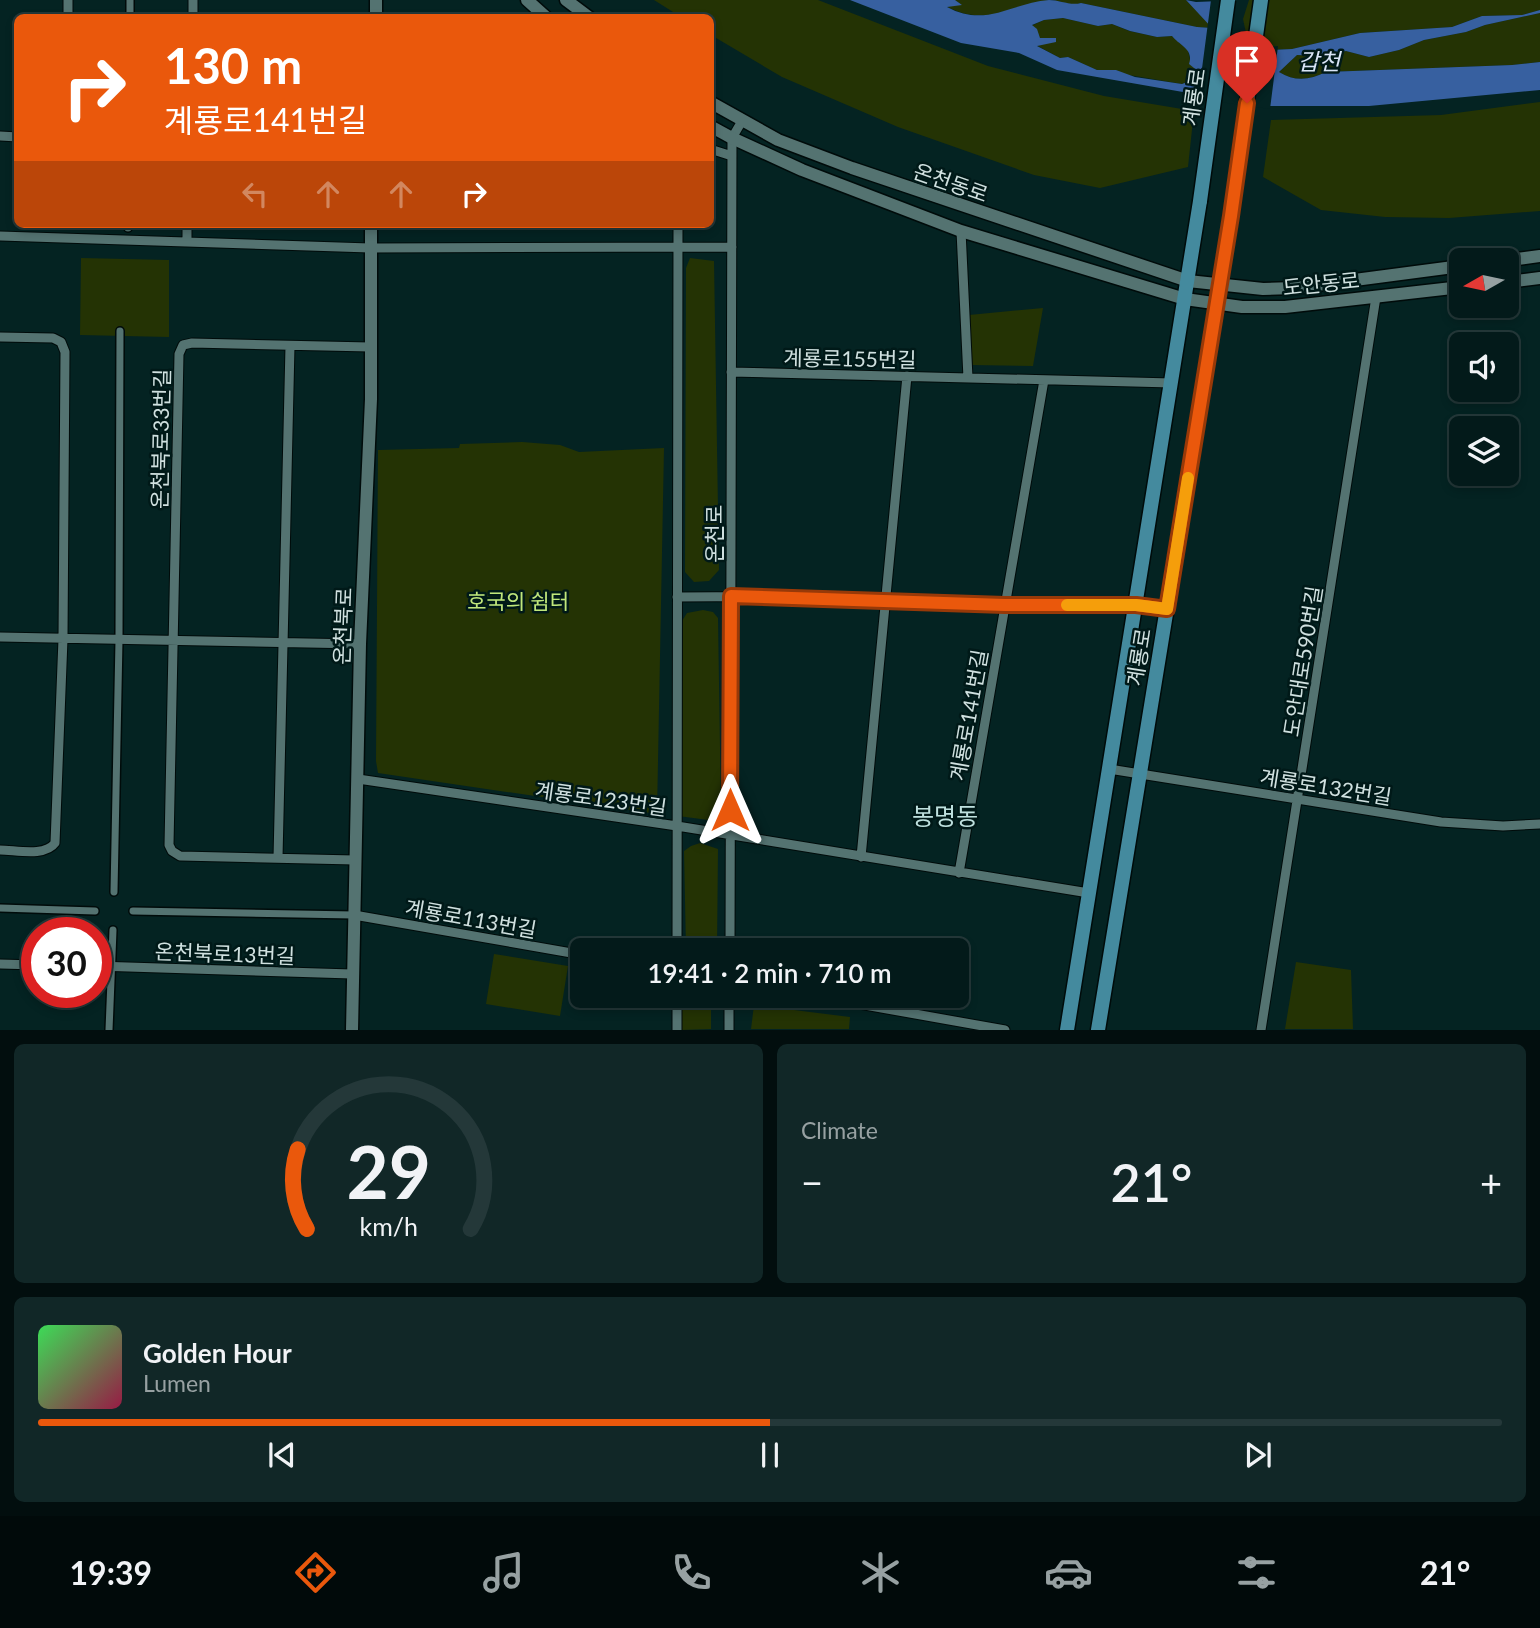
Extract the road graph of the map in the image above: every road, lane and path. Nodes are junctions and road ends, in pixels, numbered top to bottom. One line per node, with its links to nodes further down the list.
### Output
1 (527, 0): 5 (main road)
2 (566, 0): 6 (main road)
3 (1228, 0): 26 (main road, 계룡로, bridge)
4 (1261, 0): 28 (main road, 계룡로)
5 (543, 14)
6 (585, 14)
7 (714, 104): 8 (main road, 온천동로)
8 (742, 121): 10 (street); 26 (main road, 온천동로)
9 (714, 128): 10 (main road, 온천동로)
10 (732, 138): 12 (street, 온천로); 16 (main road, 온천동로)
11 (714, 150): 12 (street)
12 (732, 156): 20 (street, 온천로)
13 (187, 228): 18 (street)
14 (371, 228): 21 (main road, 온천북로)
15 (678, 228): 19 (street)
16 (961, 231): 31 (main road, 온천동로); 39 (street)
17 (0, 236): 18 (street)
18 (187, 242): 21 (street)
19 (678, 245): 20 (street); 21 (street); 43 (street)
20 (732, 247): 37 (street, 온천로)
21 (370, 248): 36 (main road, 온천북로)
22 (1540, 256): 23 (main road)
23 (1519, 259)
24 (1449, 268): 28 (main road, 도안동로)
25 (1540, 278): 27 (main road)
26 (1188, 281): 28 (main road, 도안동로); 31 (main road, 계룡로)
27 (1519, 281)
28 (1220, 285): 32 (main road, 계룡로)
29 (1449, 288): 30 (main road, 도안동로)
30 (1377, 297): 32 (main road, 도안동로); 57 (street, 도안대로590번길)
31 (1185, 299): 32 (main road, 도안동로); 41 (main road, 계룡로)
32 (1217, 303): 47 (main road, 계룡로)
33 (120, 331): 50 (street)
34 (0, 337): 49 (street)
35 (289, 346): 36 (street, 온천북로33번길); 51 (street, 온천북로33번길); 52 (street)
36 (370, 348): 53 (main road, 온천북로)
37 (731, 372): 38 (street, 계룡로155번길); 42 (street, 온천로)
38 (907, 376): 39 (street, 계룡로155번길); 44 (street)
39 (968, 378): 40 (street, 계룡로155번길)
40 (1044, 380): 41 (street, 계룡로155번길); 45 (street, 계룡로141번길)
41 (1171, 383): 46 (main road, 계룡로)
42 (731, 596): 43 (street); 44 (street); 60 (street, 온천로)
43 (677, 597): 59 (street)
44 (885, 601): 45 (street); 62 (street)
45 (1005, 605): 46 (street); 65 (street, 계룡로141번길)
46 (1136, 605): 47 (street); 54 (main road, 계룡로)
47 (1167, 609): 55 (main road, 계룡로)
48 (0, 637): 49 (street)
49 (63, 639): 50 (street); 61 (street)
50 (119, 640): 51 (street); 66 (street)
51 (174, 641): 52 (street); 63 (street, 온천북로33번길)
52 (283, 643): 53 (street); 63 (street)
53 (360, 644): 56 (main road, 온천북로)
54 (1109, 769): 55 (street, 계룡로132번길); 67 (main road, 계룡로)
55 (1140, 775): 57 (street, 계룡로132번길); 90 (main road, 계룡로)
56 (358, 779): 59 (street, 계룡로123번길); 64 (main road, 온천북로)
57 (1297, 800): 58 (street, 계룡로132번길); 91 (street, 도안대로590번길)
58 (1540, 824)
59 (677, 827): 60 (street, 계룡로123번길); 73 (street)
60 (730, 837): 62 (street, 계룡로123번길); 74 (street, 온천로)
61 (0, 850)
62 (860, 857): 65 (street, 계룡로123번길)
63 (278, 858): 64 (street, 온천북로33번길)
64 (355, 860): 71 (main road, 온천북로)
65 (958, 873): 67 (street, 계룡로123번길)
66 (114, 892)
67 (1088, 893): 89 (main road, 계룡로)
68 (0, 908): 69 (street)
69 (95, 911)
70 (133, 911): 71 (street)
71 (354, 915): 75 (street, 계룡로113번길); 79 (main road, 온천북로)
72 (113, 930): 78 (street)
73 (677, 938)
74 (730, 938)
75 (570, 952)
76 (0, 964): 77 (street)
77 (21, 965)
78 (112, 967): 79 (street, 온천북로13번길)
79 (352, 974): 85 (main road, 온천북로)
80 (110, 1008): 84 (street)
81 (677, 1008): 86 (street)
82 (729, 1008): 87 (street)
83 (881, 1008): 88 (street)
84 (109, 1030)
85 (352, 1030)
86 (677, 1030)
87 (729, 1030)
88 (1005, 1030)
89 (1067, 1030)
90 (1098, 1030)
91 (1261, 1030)

